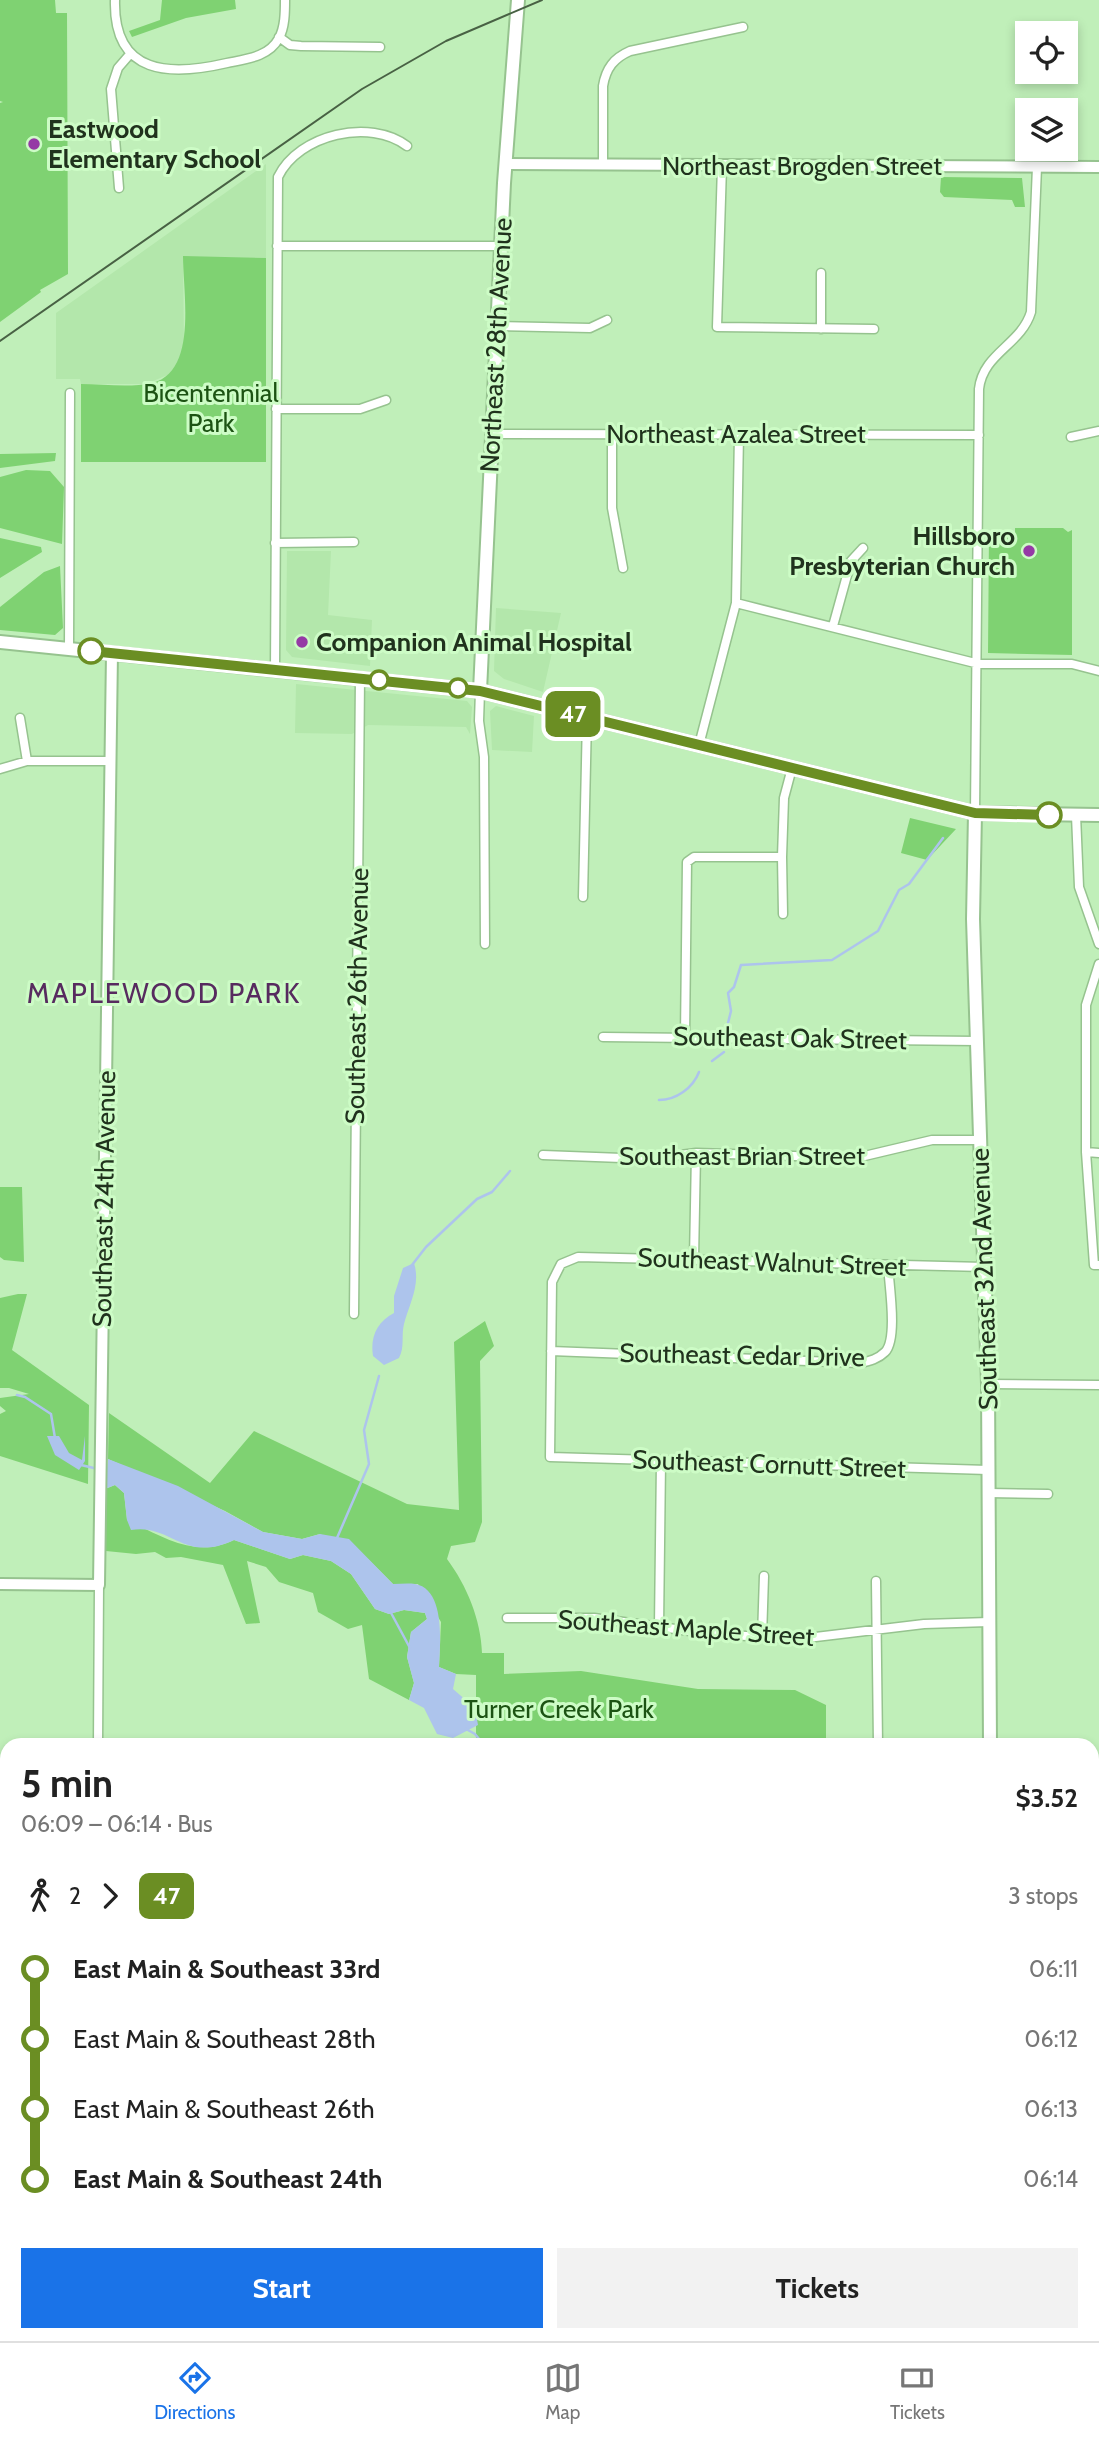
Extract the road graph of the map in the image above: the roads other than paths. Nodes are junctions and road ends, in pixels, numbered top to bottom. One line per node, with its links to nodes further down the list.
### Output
1 (115, 0): 7 (street)
2 (285, 0): 5 (street)
3 (518, 0): 9 (main road, Northeast 28th Avenue)
4 (743, 27): 10 (street)
5 (279, 37): 6 (street); 7 (street)
6 (380, 47)
7 (131, 52): 14 (street)
8 (407, 146): 15 (street)
9 (506, 164): 10 (street, Northeast Brogden Street); 16 (main road, Northeast 28th Avenue)
10 (603, 165): 11 (street, Northeast Brogden Street)
11 (722, 166): 12 (street, Northeast Brogden Street); 20 (street)
12 (1037, 167): 13 (street, Northeast Brogden Street); 29 (street)
13 (1099, 167)
14 (119, 188)
15 (276, 246): 16 (street); 24 (street)
16 (501, 246): 19 (main road, Northeast 28th Avenue)
17 (821, 273): 20 (street)
18 (607, 320): 19 (street)
19 (497, 326): 26 (main road, Northeast 28th Avenue)
20 (821, 329): 21 (street)
21 (874, 329)
22 (70, 393): 38 (street)
23 (386, 400): 24 (street)
24 (276, 409): 32 (street)
25 (1099, 431): 30 (street)
26 (492, 434): 27 (street, Northeast Azalea Street); 44 (main road, Northeast 28th Avenue)
27 (612, 434): 28 (street, Northeast Azalea Street); 34 (street)
28 (739, 435): 29 (street, Northeast Azalea Street); 35 (street)
29 (978, 435): 40 (street)
30 (1071, 437)
31 (354, 542): 32 (street)
32 (275, 543): 41 (street)
33 (863, 548): 36 (street)
34 (623, 568)
35 (736, 603): 36 (street); 47 (street)
36 (833, 626): 40 (street)
37 (0, 642): 38 (main road)
38 (69, 649): 39 (main road)
39 (112, 653): 41 (main road); 49 (street, Southeast 24th Avenue)
40 (978, 664): 42 (street); 52 (street)
41 (275, 670): 43 (main road)
42 (1099, 671)
43 (360, 678): 44 (main road); 73 (street, Southeast 26th Avenue)
44 (480, 691): 46 (main road); 58 (street)
45 (20, 718): 48 (street)
46 (587, 718): 47 (main road); 56 (street)
47 (699, 745): 50 (main road)
48 (27, 761): 49 (street); 51 (street)
49 (110, 761): 84 (street, Southeast 24th Avenue)
50 (792, 768): 52 (main road); 55 (street)
51 (0, 769)
52 (975, 813): 53 (main road); 63 (main road, Southeast 32nd Avenue)
53 (1076, 815): 54 (main road); 59 (street)
54 (1099, 816)
55 (782, 858): 57 (street); 62 (street)
56 (583, 897)
57 (783, 914)
58 (485, 944)
59 (1099, 944)
60 (1099, 964): 65 (street)
61 (603, 1037): 62 (street, Southeast Oak Street)
62 (685, 1037): 63 (street, Southeast Oak Street)
63 (977, 1041): 64 (main road, Southeast 32nd Avenue)
64 (981, 1140): 66 (street, Southeast Brian Street); 72 (main road, Southeast 32nd Avenue)
65 (1086, 1152): 67 (street); 71 (street)
66 (696, 1153): 68 (street, Southeast Brian Street); 69 (street)
67 (1099, 1153)
68 (543, 1154)
69 (694, 1259): 70 (street, Southeast Walnut Street); 74 (street, Southeast Walnut Street)
70 (888, 1265): 72 (street, Southeast Walnut Street); 74 (street, Southeast Cedar Drive)
71 (1097, 1265)
72 (984, 1268): 75 (main road, Southeast 32nd Avenue)
73 (354, 1314)
74 (551, 1351): 77 (street, Southeast Cornutt Street)
75 (988, 1384): 76 (street); 78 (main road, Southeast 32nd Avenue)
76 (1099, 1385)
77 (662, 1461): 78 (street, Southeast Cornutt Street); 87 (street)
78 (988, 1470): 79 (main road, Southeast 32nd Avenue)
79 (988, 1493): 80 (street); 86 (main road, Southeast 32nd Avenue)
80 (1048, 1494)
81 (764, 1576): 89 (street)
82 (876, 1581): 88 (street)
83 (0, 1584): 84 (street)
84 (99, 1585): 90 (street, Southeast 24th Avenue)
85 (507, 1618): 87 (street, Southeast Maple Street)
86 (989, 1622): 88 (street, Southeast Maple Street); 92 (main road, Southeast 32nd Avenue)
87 (659, 1627): 89 (street, Southeast Maple Street)
88 (878, 1631): 89 (street, Southeast Maple Street); 91 (street)
89 (762, 1637)
90 (97, 1738)
91 (878, 1738)
92 (990, 1738)

